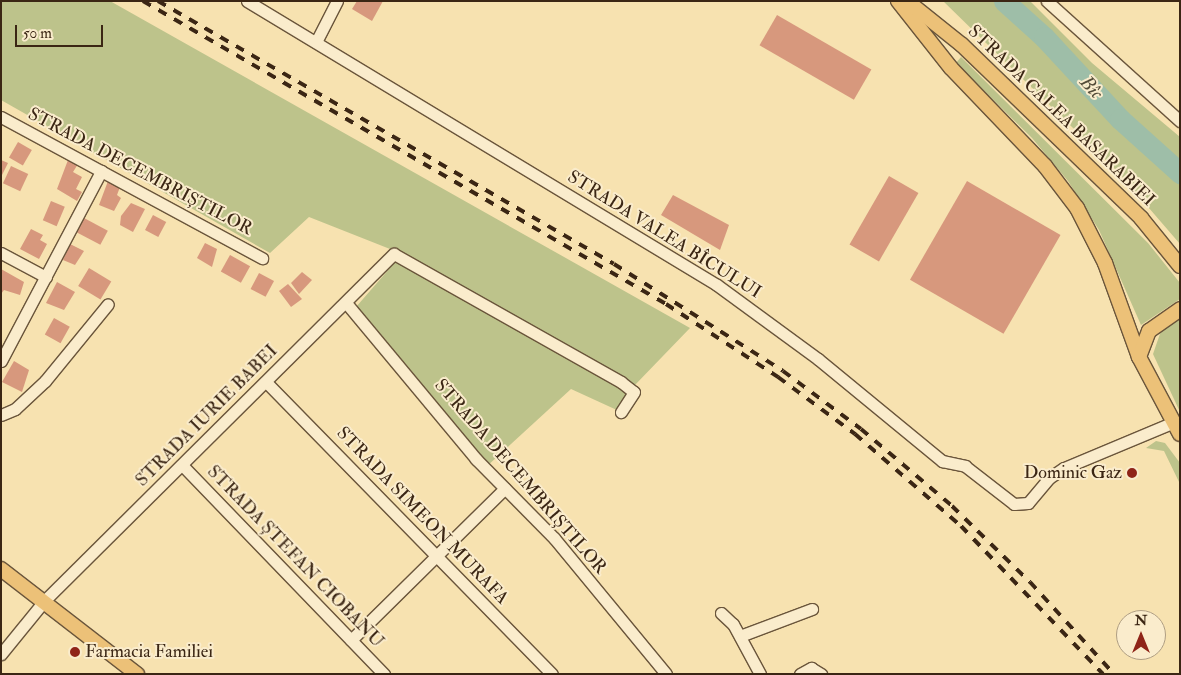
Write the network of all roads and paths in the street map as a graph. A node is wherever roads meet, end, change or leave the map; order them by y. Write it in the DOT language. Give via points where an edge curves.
graph roads {
  1 [pos="247,1"];
  2 [pos="337,1"];
  3 [pos="898,1"];
  4 [pos="907,1"];
  5 [pos="1047,1"];
  6 [pos="316,42"];
  7 [pos="1,117"];
  8 [pos="1180,122"];
  9 [pos="101,171"];
  10 [pos="1,253"];
  11 [pos="262,258"];
  12 [pos="1180,266"];
  13 [pos="46,277"];
  14 [pos="108,304"];
  15 [pos="347,304"];
  16 [pos="1180,309"];
  17 [pos="1139,357"];
  18 [pos="1,361"];
  19 [pos="267,383"];
  20 [pos="620,412"];
  21 [pos="1,415"];
  22 [pos="1177,428"];
  23 [pos="182,465"];
  24 [pos="505,488"];
  25 [pos="437,554"];
  26 [pos="1,569"];
  27 [pos="44,601"];
  28 [pos="812,609"];
  29 [pos="721,613"];
  30 [pos="740,636"];
  31 [pos="351,640"];
  32 [pos="1,654"];
  33 [pos="137,674"];
  34 [pos="384,674"];
  35 [pos="552,674"];
  36 [pos="666,674"];
  37 [pos="760,674"];
  38 [pos="800,674"];
  39 [pos="821,674"];
  1 -- 6 [label="street, STRADA VALEA BÎCULUI"];
  2 -- 6 [label="street"];
  3 -- 17 [label="main road" via="951,68 1044,166 1076,208 1105,263"];
  4 -- 12 [label="main road, STRADA CALEA BASARABIEI" via="962,46 1134,212"];
  5 -- 8 [label="street"];
  6 -- 22 [label="street, STRADA VALEA BÎCULUI" via="724,290 818,359 942,461 964,466 1014,504 1028,504 1049,478 1064,468"];
  7 -- 9 [label="street, STRADA DECEMBRIȘTILOR"];
  9 -- 11 [label="street, STRADA DECEMBRIȘTILOR"];
  9 -- 13 [label="street"];
  10 -- 13 [label="street"];
  13 -- 18 [label="street"];
  14 -- 21 [label="street" via="45,381 15,409"];
  15 -- 19 [label="street, STRADA IURIE BABEI"];
  15 -- 20 [label="street, STRADA IURIE BABEI" via="394,254 621,382 634,392"];
  15 -- 24 [label="street, STRADA DECEMBRIȘTILOR"];
  16 -- 17 [label="main road" via="1149,331"];
  17 -- 22 [label="main road"];
  19 -- 23 [label="street, STRADA IURIE BABEI"];
  19 -- 25 [label="street, STRADA SIMEON MURAFA"];
  23 -- 27 [label="street, STRADA IURIE BABEI"];
  23 -- 31 [label="street, STRADA ȘTEFAN CIOBANU"];
  24 -- 25 [label="street"];
  24 -- 36 [label="street, STRADA DECEMBRIȘTILOR" via="548,532"];
  25 -- 31 [label="street"];
  25 -- 35 [label="street, STRADA SIMEON MURAFA"];
  26 -- 27 [label="main road"];
  27 -- 32 [label="street, STRADA IURIE BABEI"];
  27 -- 33 [label="main road"];
  28 -- 30 [label="street"];
  29 -- 30 [label="street"];
  30 -- 37 [label="street"];
  31 -- 34 [label="street, STRADA ȘTEFAN CIOBANU"];
  38 -- 39 [label="street" via="811,668"];
}
